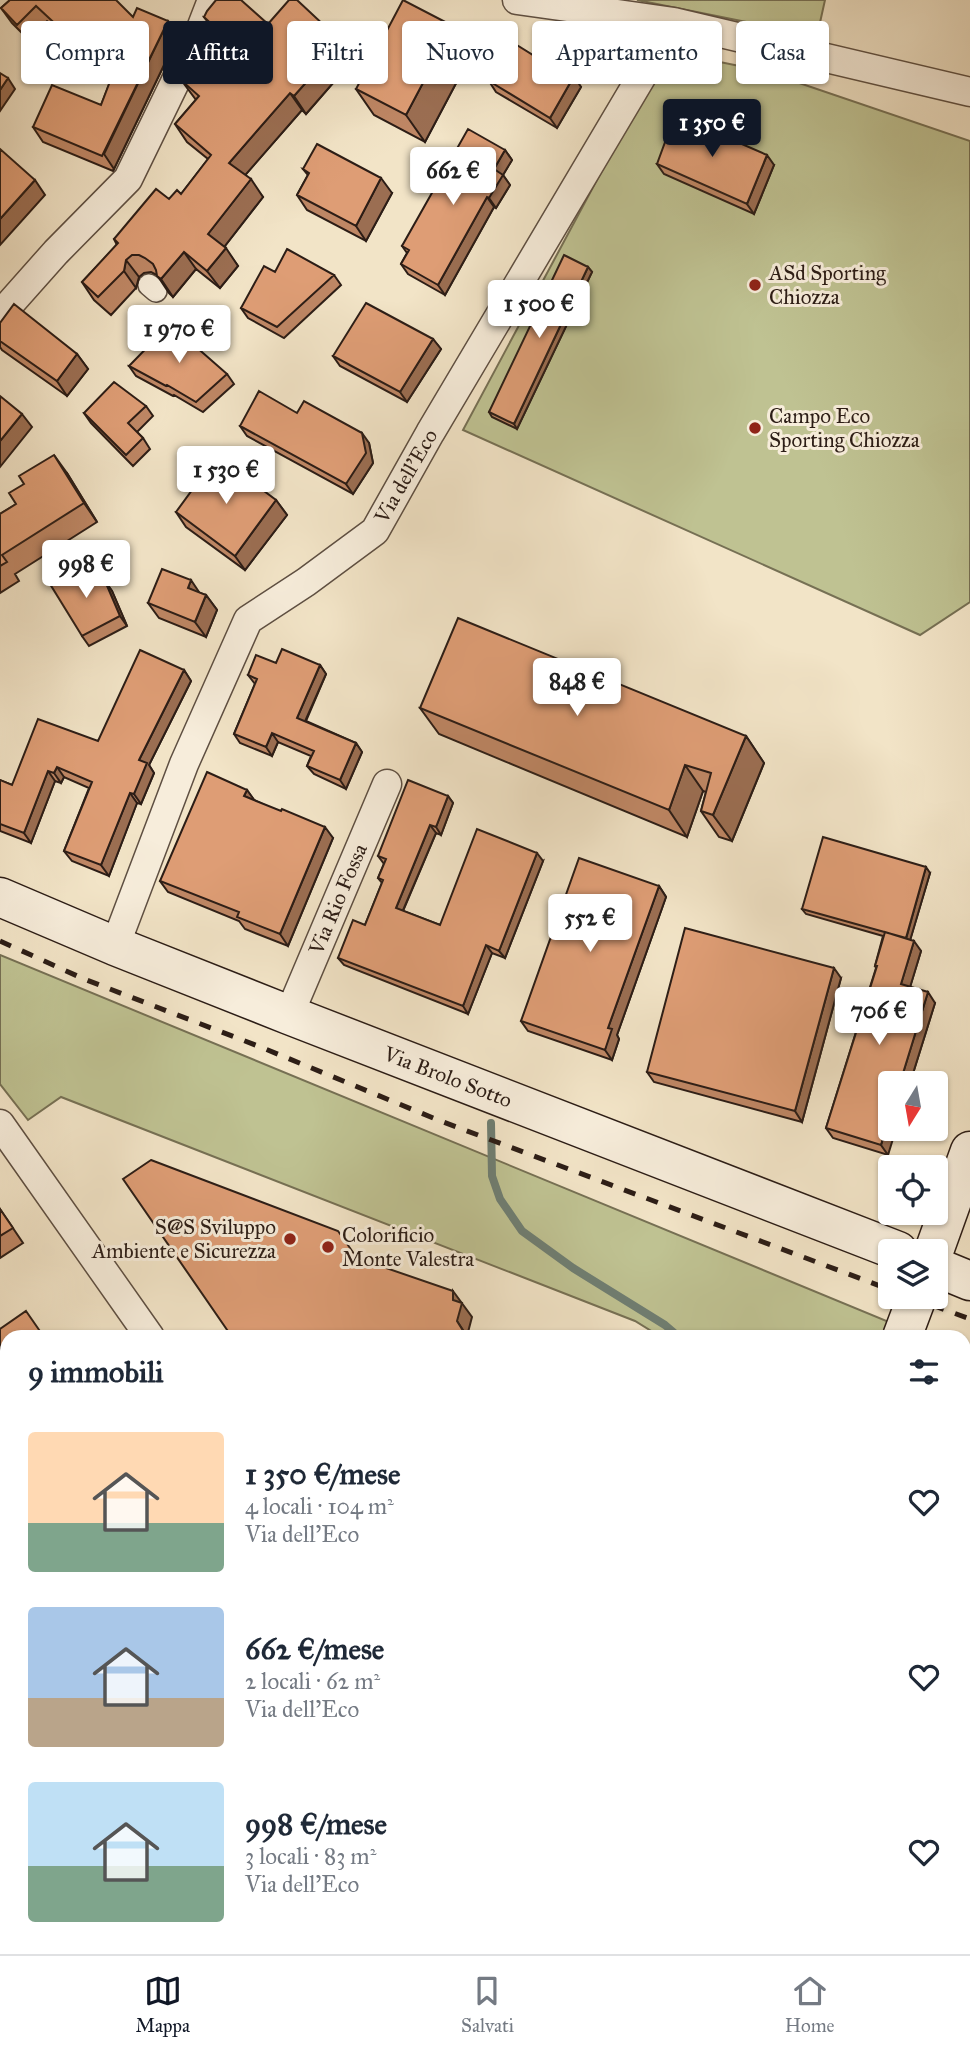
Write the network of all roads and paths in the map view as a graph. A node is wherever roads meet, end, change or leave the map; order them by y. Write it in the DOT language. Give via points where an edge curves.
graph roads {
  1 [pos="212,0"];
  2 [pos="517,0"];
  3 [pos="667,21"];
  4 [pos="722,33"];
  5 [pos="637,84"];
  6 [pos="970,92"];
  7 [pos="0,315"];
  8 [pos="387,784"];
  9 [pos="0,897"];
  10 [pos="115,946"];
  11 [pos="289,1015"];
  12 [pos="0,1124"];
  13 [pos="966,1164"];
  14 [pos="938,1239"];
  15 [pos="878,1243"];
  16 [pos="912,1309"];
  17 [pos="145,1330"];
  18 [pos="905,1330"];
  1 -- 7 [label="street" via="128,179"];
  2 -- 3 [label="street"];
  4 -- 6 [label="street"];
  5 -- 10 [label="street, Via dell'Eco" via="375,531 248,620 184,764"];
  8 -- 11 [label="street, Via Rio Fossa"];
  9 -- 10 [label="main road, Via Brolo Sotto"];
  10 -- 11 [label="main road, Via Brolo Sotto"];
  11 -- 15 [label="main road, Via Brolo Sotto"];
  12 -- 17 [label="street"];
  13 -- 14 [label="main road"];
  16 -- 18 [label="main road, bridge"];
}
